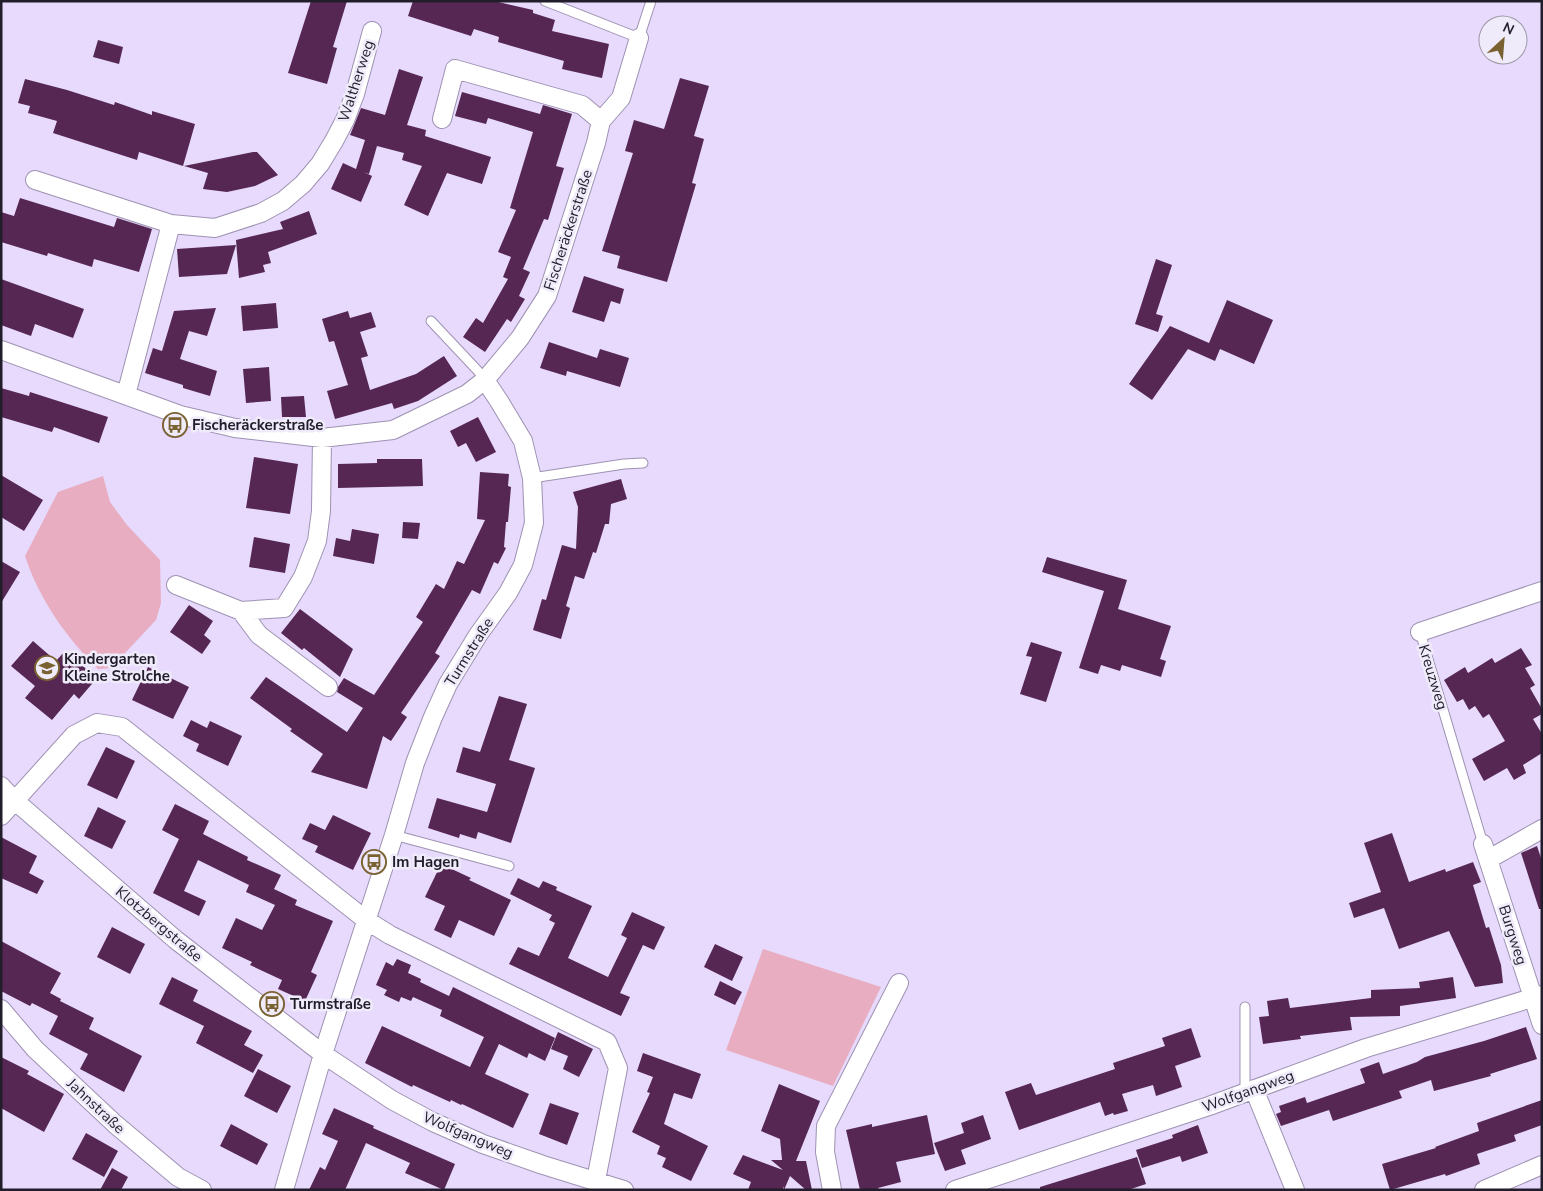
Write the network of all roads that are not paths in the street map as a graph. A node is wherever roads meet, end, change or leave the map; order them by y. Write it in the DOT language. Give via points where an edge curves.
graph roads {
  1 [pos="545,1"];
  2 [pos="651,1"];
  3 [pos="372,31"];
  4 [pos="640,38"];
  5 [pos="442,120"];
  6 [pos="601,121"];
  7 [pos="35,180"];
  8 [pos="171,224"];
  9 [pos="431,321"];
  10 [pos="1,350"];
  11 [pos="485,380"];
  12 [pos="126,395"];
  13 [pos="322,438"];
  14 [pos="643,463"];
  15 [pos="532,478"];
  16 [pos="176,585"];
  17 [pos="1542,591"];
  18 [pos="241,612"];
  19 [pos="1420,632"];
  20 [pos="328,687"];
  21 [pos="1,786"];
  22 [pos="14,800"];
  23 [pos="1,816"];
  24 [pos="1542,829"];
  25 [pos="394,835"];
  26 [pos="1486,852"];
  27 [pos="509,866"];
  28 [pos="366,920"];
  29 [pos="899,983"];
  30 [pos="1537,996"];
  31 [pos="1245,1007"];
  32 [pos="1,1009"];
  33 [pos="1542,1025"];
  34 [pos="323,1054"];
  35 [pos="1250,1091"];
  36 [pos="1542,1165"];
  37 [pos="596,1180"];
  38 [pos="986,1186"];
  39 [pos="202,1190"];
  40 [pos="284,1190"];
  41 [pos="624,1190"];
  42 [pos="832,1190"];
  43 [pos="955,1190"];
  44 [pos="1295,1190"];
  45 [pos="1484,1190"];
  1 -- 4 [label="lane"];
  2 -- 4 [label="lane"];
  3 -- 8 [label="street, Waltherweg" via="345,120 320,164 303,184 283,201 261,213 215,228"];
  4 -- 6 [label="street, Fischeräckerstraße" via="621,98"];
  5 -- 6 [label="street" via="455,69 582,105"];
  6 -- 11 [label="street, Fischeräckerstraße" via="547,296 520,338"];
  7 -- 8 [label="street, Waltherweg"];
  8 -- 12 [label="street"];
  9 -- 11 [label="lane"];
  10 -- 12 [label="street, Fischeräckerstraße"];
  11 -- 13 [label="street, Fischeräckerstraße" via="467,394 393,430"];
  11 -- 15 [label="street, Turmstraße" via="523,441"];
  12 -- 13 [label="street, Fischeräckerstraße" via="180,414 235,428"];
  13 -- 18 [label="street" via="317,541 303,577 284,608"];
  14 -- 15 [label="lane"];
  15 -- 25 [label="street, Turmstraße" via="534,523 523,565 448,684 415,763"];
  16 -- 18 [label="street"];
  17 -- 19 [label="street, Kreuzweg"];
  18 -- 20 [label="street" via="259,635"];
  19 -- 26 [label="lane, Kreuzweg"];
  21 -- 22 [label="street, Klotzbergstraße"];
  22 -- 23 [label="street"];
  22 -- 28 [label="street" via="74,735 97,723 122,727"];
  22 -- 34 [label="street, Klotzbergstraße" via="176,940"];
  24 -- 26 [label="street"];
  25 -- 27 [label="lane"];
  25 -- 28 [label="street, Turmstraße"];
  26 -- 30 [label="street, Burgweg"];
  28 -- 34 [label="street, Turmstraße"];
  28 -- 37 [label="street" via="390,935 607,1042 618,1068"];
  29 -- 42 [label="street" via="826,1126 825,1152"];
  30 -- 33 [label="street, Burgweg"];
  30 -- 35 [label="street, Wolfgangweg" via="1366,1048"];
  31 -- 35 [label="lane"];
  32 -- 39 [label="street, Jahnstraße" via="35,1049 115,1124 178,1177"];
  34 -- 37 [label="street, Wolfgangweg" via="392,1100 433,1122 483,1144"];
  34 -- 40 [label="street, Turmstraße"];
  35 -- 38 [label="street, Wolfgangweg"];
  35 -- 44 [label="street"];
  36 -- 45 [label="street"];
  37 -- 41 [label="street, Wolfgangweg"];
  38 -- 43 [label="street, Wolfgangweg"];
}
